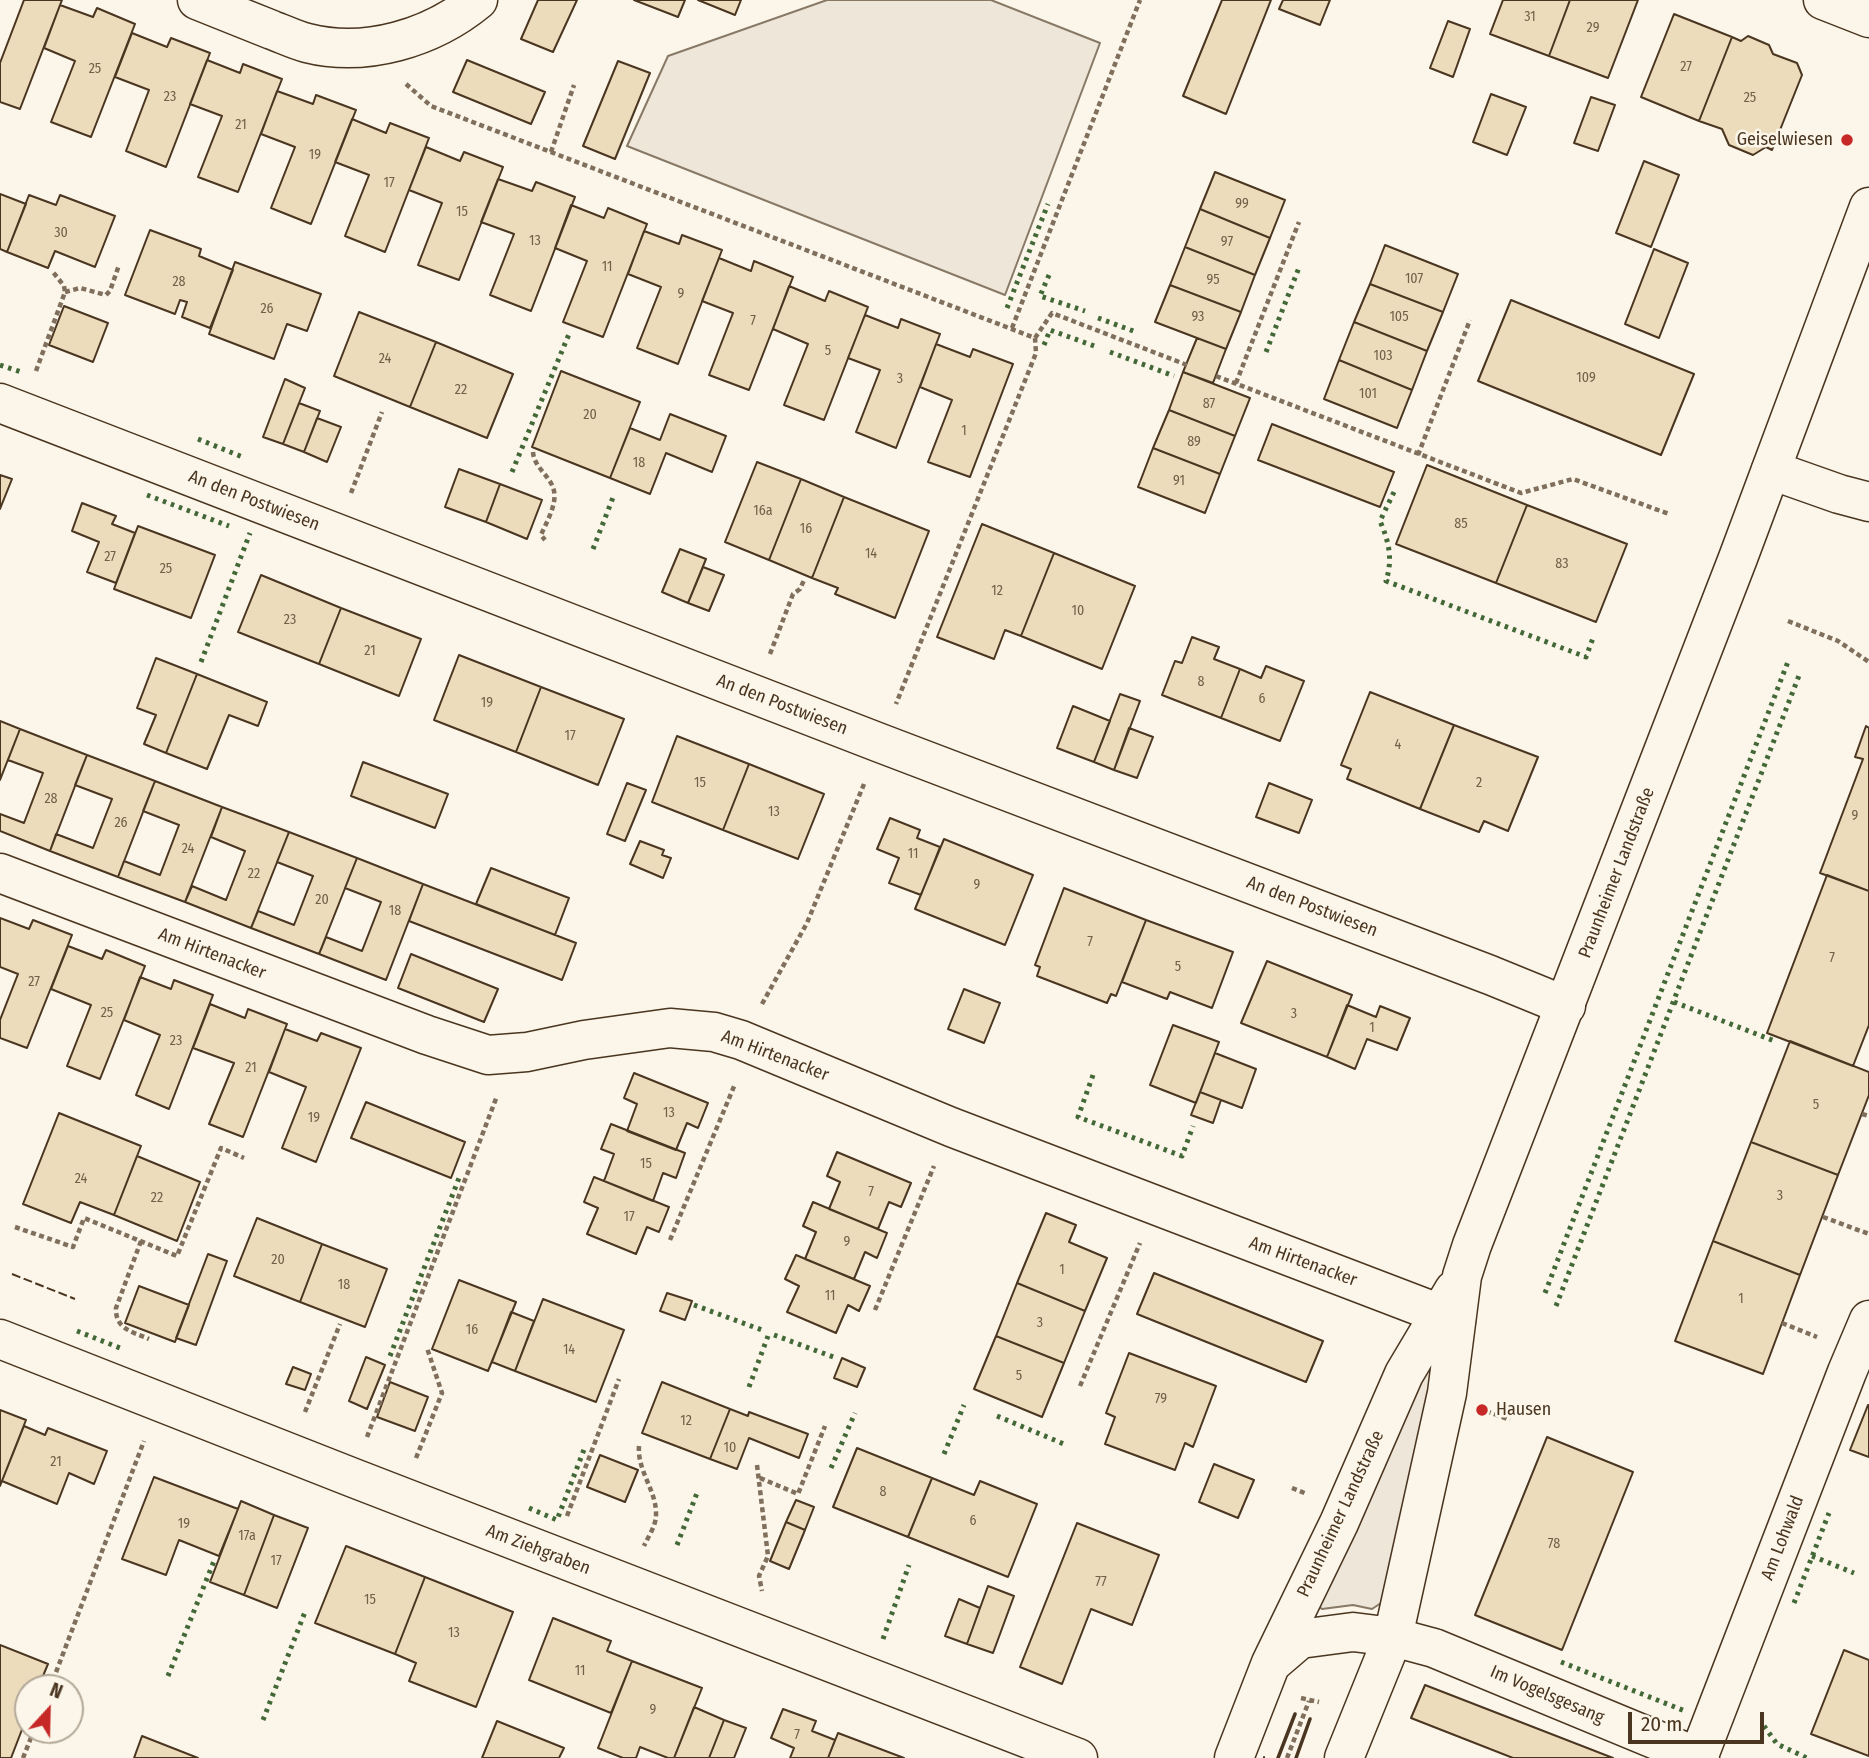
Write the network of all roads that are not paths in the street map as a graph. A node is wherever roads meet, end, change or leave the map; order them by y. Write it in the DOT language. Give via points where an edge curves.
graph roads {
  1 [pos="197,0"];
  2 [pos="478,0"];
  3 [pos="1823,0"];
  4 [pos="1869,18"];
  5 [pos="1869,207"];
  6 [pos="0,403"];
  7 [pos="1771,470"];
  8 [pos="1869,502"];
  9 [pos="0,873"];
  10 [pos="1566,1006"];
  11 [pos="1448,1317"];
  12 [pos="1869,1320"];
  13 [pos="0,1339"];
  14 [pos="1393,1637"];
  15 [pos="1281,1678"];
  16 [pos="1078,1758"];
  17 [pos="1234,1758"];
  18 [pos="1344,1758"];
  19 [pos="1699,1758"];
  1 -- 2 [label="street" via="306,43 336,48 368,48 405,39 440,26"];
  3 -- 4 [label="street"];
  5 -- 7 [label="street, Praunheimer Landstraße"];
  6 -- 10 [label="street, An den Postwiesen"];
  7 -- 8 [label="street"];
  7 -- 10 [label="street, Praunheimer Landstraße"];
  9 -- 11 [label="street, Am Hirtenacker" via="488,1055 670,1028 714,1032"];
  10 -- 11 [label="street, Praunheimer Landstraße"];
  11 -- 14 [label="street, Praunheimer Landstraße" via="1447,1392"];
  11 -- 15 [label="street, Praunheimer Landstraße" via="1404,1374 1339,1522"];
  12 -- 19 [label="street, Am Lohwald"];
  13 -- 16 [label="street, Am Ziehgraben"];
  14 -- 15 [label="street, Im Vogelsgesang" via="1353,1632 1300,1639"];
  14 -- 18 [label="street, Praunheimer Landstraße"];
  14 -- 19 [label="street, Im Vogelsgesang" via="1434,1648"];
  15 -- 17 [label="street, Praunheimer Landstraße"];
}
